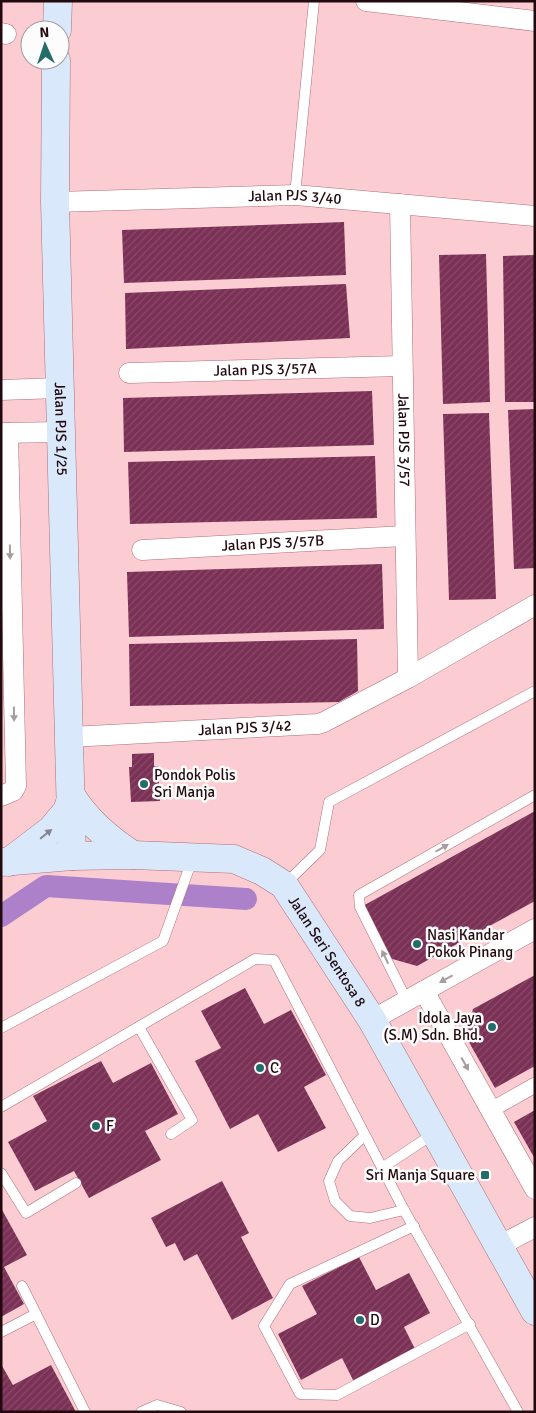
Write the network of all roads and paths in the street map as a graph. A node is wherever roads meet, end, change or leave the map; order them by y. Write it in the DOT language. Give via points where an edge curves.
graph roads {
  1 [pos="58,1"];
  2 [pos="314,1"];
  3 [pos="376,2"];
  4 [pos="57,20"];
  5 [pos="535,21"];
  6 [pos="56,70"];
  7 [pos="295,194"];
  8 [pos="55,202"];
  9 [pos="400,204"];
  10 [pos="535,216"];
  11 [pos="402,366"];
  12 [pos="130,373"];
  13 [pos="59,388"];
  14 [pos="1,390"];
  15 [pos="60,432"];
  16 [pos="4,433"];
  17 [pos="405,536"];
  18 [pos="142,550"];
  19 [pos="535,605"];
  20 [pos="408,678"];
  21 [pos="535,691"];
  22 [pos="70,737"];
  23 [pos="7,794"];
  24 [pos="535,795"];
  25 [pos="72,797"];
  26 [pos="133,855"];
  27 [pos="72,856"];
  28 [pos="193,856"];
  29 [pos="5,862"];
  30 [pos="284,885"];
  31 [pos="535,929"];
  32 [pos="415,996"];
  33 [pos="372,1020"];
  34 [pos="138,1027"];
  35 [pos="1,1028"];
  36 [pos="535,1085"];
  37 [pos="1,1107"];
  38 [pos="491,1110"];
  39 [pos="434,1133"];
  40 [pos="171,1134"];
  41 [pos="364,1136"];
  42 [pos="382,1168"];
  43 [pos="1,1173"];
  44 [pos="76,1183"];
  45 [pos="535,1189"];
  46 [pos="404,1210"];
  47 [pos="414,1226"];
  48 [pos="535,1226"];
  49 [pos="497,1247"];
  50 [pos="22,1286"];
  51 [pos="535,1311"];
  52 [pos="36,1314"];
  53 [pos="470,1324"];
  54 [pos="1,1332"];
  55 [pos="85,1412"];
  56 [pos="141,1412"];
  57 [pos="181,1412"];
  58 [pos="518,1412"];
  1 -- 4 [label="main road"];
  2 -- 7 [label="lane"];
  3 -- 5 [label="street"];
  6 -- 8 [label="main road, Jalan PJS 1/25"];
  7 -- 8 [label="street, Jalan PJS 3/40"];
  7 -- 9 [label="street, Jalan PJS 3/40"];
  8 -- 13 [label="main road, Jalan PJS 1/25"];
  9 -- 10 [label="street, Jalan PJS 3/40"];
  9 -- 11 [label="street, Jalan PJS 3/57"];
  11 -- 12 [label="street, Jalan PJS 3/57A"];
  11 -- 17 [label="street, Jalan PJS 3/57"];
  13 -- 14 [label="street"];
  13 -- 15 [label="main road, Jalan PJS 1/25"];
  15 -- 16 [label="street"];
  15 -- 22 [label="main road, Jalan PJS 1/25"];
  16 -- 23 [label="street, one-way" via="16,786"];
  17 -- 18 [label="street, Jalan PJS 3/57B"];
  17 -- 20 [label="street, Jalan PJS 3/57"];
  19 -- 20 [label="street, Jalan PJS 3/42"];
  20 -- 22 [label="street, Jalan PJS 3/42" via="318,724"];
  21 -- 30 [label="lane" via="329,802 320,850"];
  22 -- 25 [label="main road, Jalan PJS 1/25"];
  32 -- 24 [label="lane, one-way" via="360,907 359,896"];
  25 -- 26 [label="main road" via="84,815 113,842"];
  25 -- 27 [label="main road, Jalan PJS 1/25"];
  29 -- 25 [label="main road, one-way" via="51,830 67,811"];
  26 -- 27 [label="main road, Jalan Seri Sentosa 8"];
  26 -- 28 [label="main road, Jalan Seri Sentosa 8"];
  27 -- 29 [label="main road, Jalan Seri Sentosa 8"];
  28 -- 30 [label="main road, Jalan Seri Sentosa 8" via="234,859"];
  28 -- 35 [label="lane" via="162,941"];
  30 -- 33 [label="main road, Jalan Seri Sentosa 8"];
  31 -- 32 [label="street, one-way"];
  32 -- 33 [label="street"];
  32 -- 38 [label="street, one-way"];
  33 -- 39 [label="main road, Jalan Seri Sentosa 8"];
  34 -- 37 [label="lane"];
  34 -- 40 [label="lane" via="192,1120"];
  34 -- 41 [label="lane" via="255,959 274,960"];
  36 -- 38 [label="street"];
  38 -- 45 [label="street"];
  39 -- 42 [label="lane"];
  39 -- 49 [label="main road, Jalan Seri Sentosa 8"];
  41 -- 42 [label="lane"];
  41 -- 46 [label="lane" via="338,1161 329,1181 335,1201 350,1216 370,1218"];
  42 -- 46 [label="lane"];
  43 -- 44 [label="lane" via="26,1213"];
  46 -- 47 [label="lane"];
  47 -- 53 [label="lane"];
  47 -- 53 [label="lane" via="290,1284 264,1326 300,1394 336,1395"];
  48 -- 49 [label="street"];
  49 -- 51 [label="main road, Jalan Seri Sentosa 8"];
  50 -- 52 [label="lane"];
  52 -- 54 [label="lane"];
  52 -- 55 [label="lane"];
  53 -- 58 [label="lane"];
  56 -- 57 [label="lane" via="157,1405"];
}
